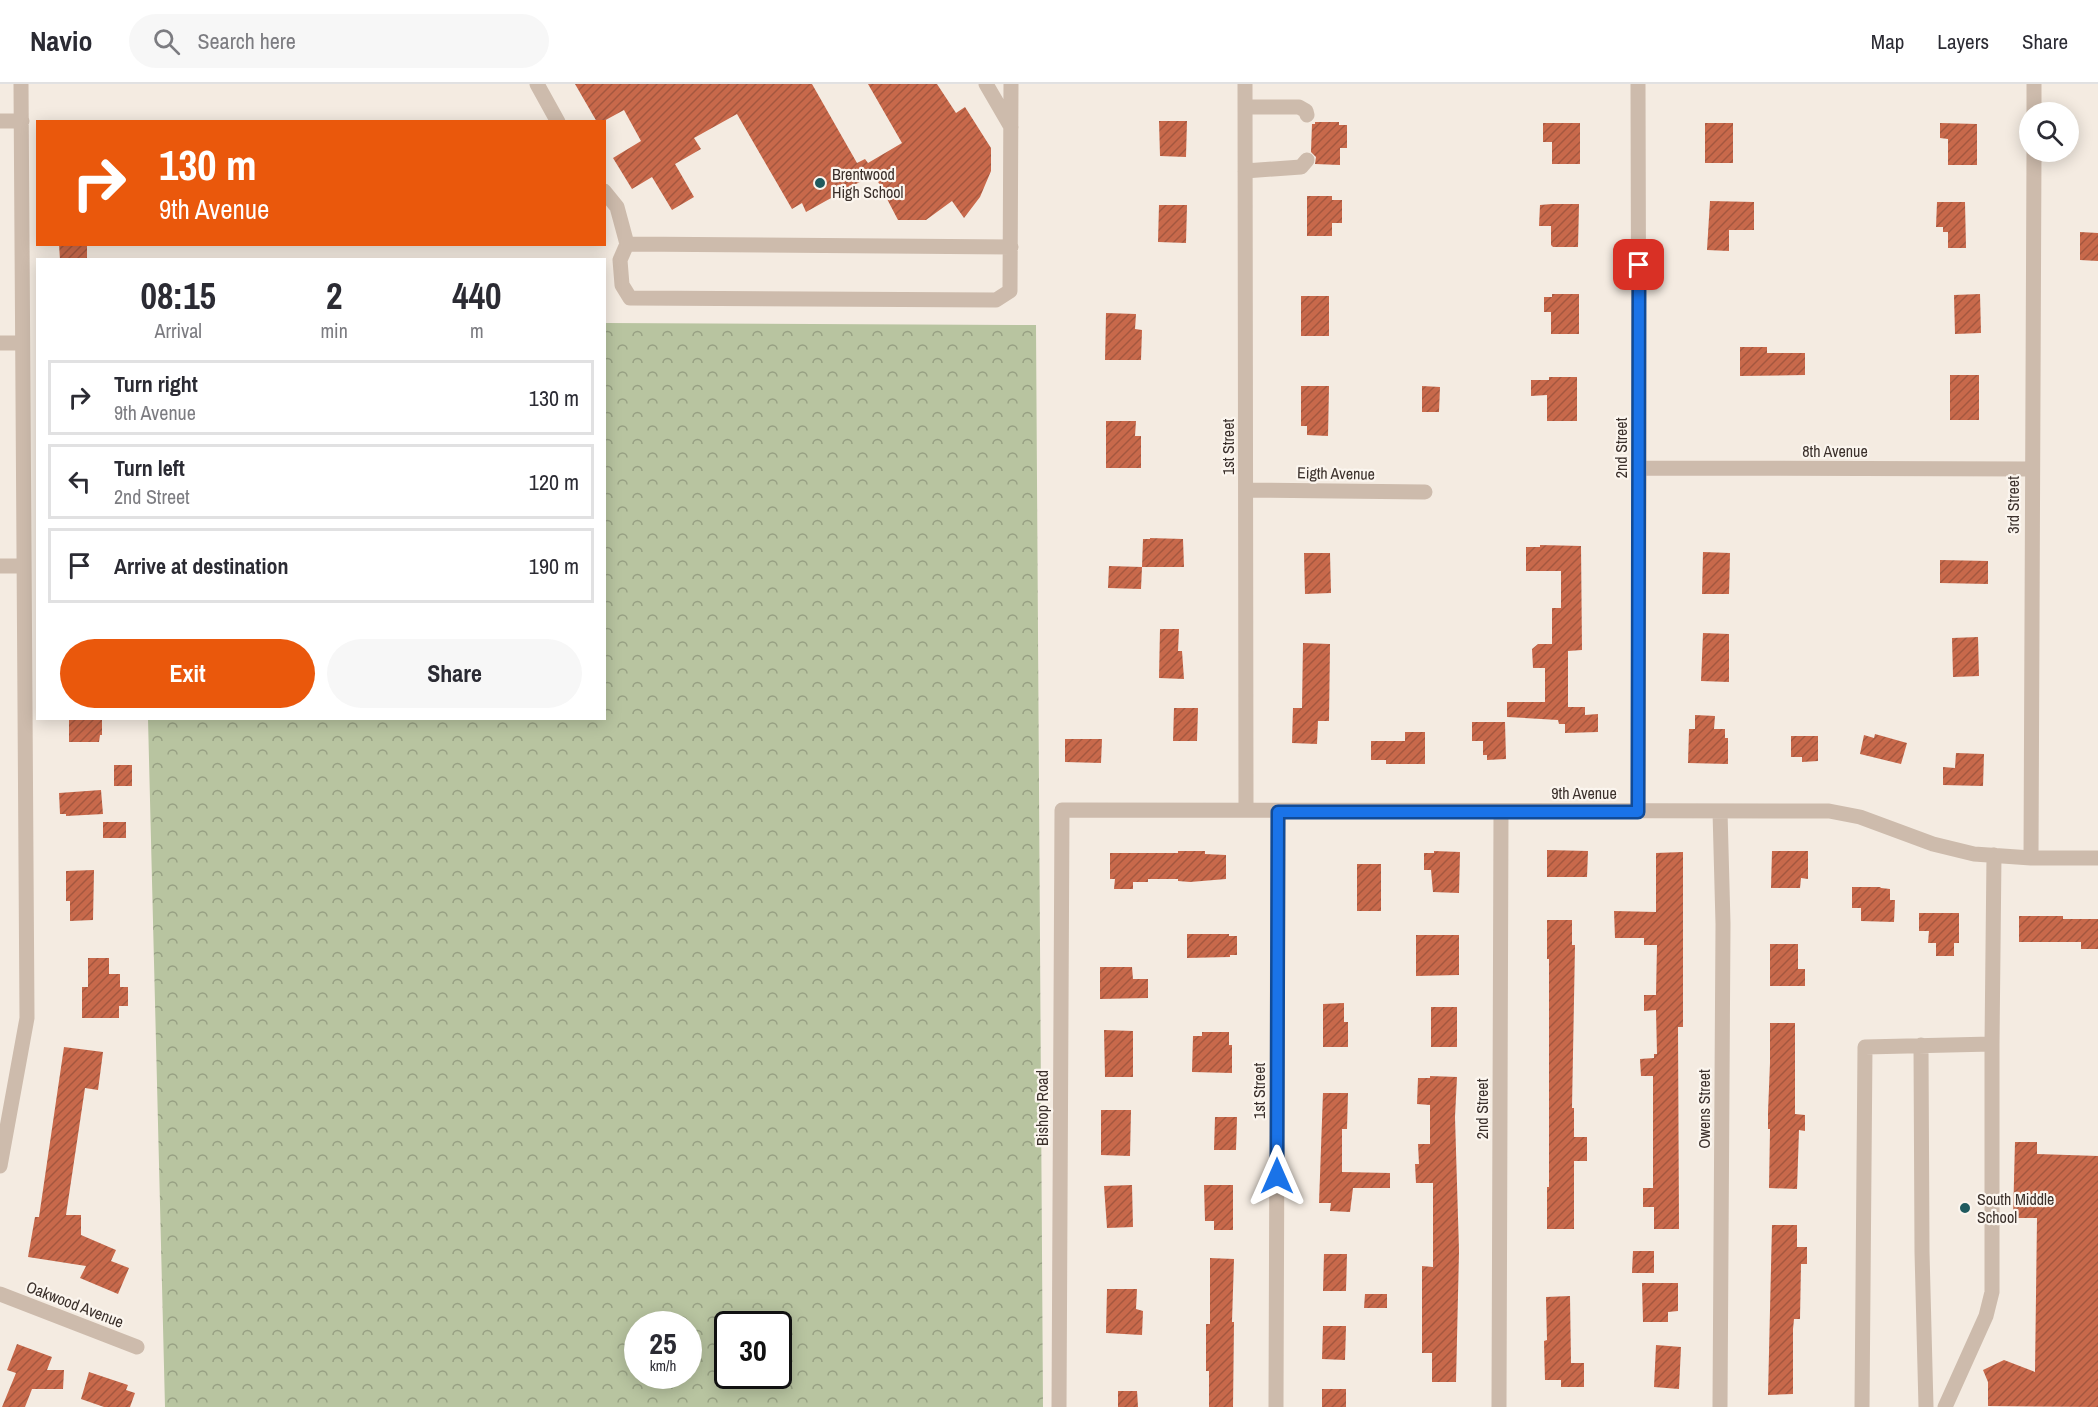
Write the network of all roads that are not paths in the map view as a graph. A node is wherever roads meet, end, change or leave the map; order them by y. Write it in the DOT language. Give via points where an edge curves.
graph roads {
  1 [pos="21,84"];
  2 [pos="537,84"];
  3 [pos="986,84"];
  4 [pos="1011,84"];
  5 [pos="1245,84"];
  6 [pos="1638,84"];
  7 [pos="2034,84"];
  8 [pos="2034,102"];
  9 [pos="1245,107"];
  10 [pos="1307,115"];
  11 [pos="557,120"];
  12 [pos="0,121"];
  13 [pos="22,121"];
  14 [pos="1011,127"];
  15 [pos="1307,160"];
  16 [pos="2034,162"];
  17 [pos="1245,171"];
  18 [pos="606,193"];
  19 [pos="627,244"];
  20 [pos="1011,247"];
  21 [pos="22,343"];
  22 [pos="0,344"];
  23 [pos="1640,468"];
  24 [pos="2031,470"];
  25 [pos="1246,490"];
  26 [pos="1425,492"];
  27 [pos="0,566"];
  28 [pos="23,566"];
  29 [pos="1062,810"];
  30 [pos="1246,810"];
  31 [pos="1720,811"];
  32 [pos="1278,812"];
  33 [pos="1501,812"];
  34 [pos="1638,812"];
  35 [pos="1994,855"];
  36 [pos="2031,858"];
  37 [pos="2098,858"];
  38 [pos="1992,1044"];
  39 [pos="1921,1045"];
  40 [pos="0,1166"];
  41 [pos="0,1294"];
  42 [pos="137,1347"];
  43 [pos="1059,1407"];
  44 [pos="1275,1407"];
  45 [pos="1499,1407"];
  46 [pos="1720,1407"];
  47 [pos="1862,1407"];
  48 [pos="1926,1407"];
  49 [pos="1946,1407"];
  1 -- 13 [label="street"];
  2 -- 11 [label="street"];
  3 -- 14 [label="street"];
  4 -- 14 [label="street"];
  5 -- 9 [label="street, 1st Street"];
  6 -- 23 [label="street, 2nd Street"];
  7 -- 8 [label="street"];
  9 -- 10 [label="street" via="1299,107"];
  9 -- 17 [label="street, 1st Street"];
  12 -- 13 [label="street"];
  13 -- 21 [label="street"];
  14 -- 20 [label="street"];
  15 -- 17 [label="street" via="1300,167"];
  16 -- 24 [label="street, 3rd Street"];
  17 -- 25 [label="street, 1st Street"];
  18 -- 19 [label="street" via="617,207"];
  19 -- 20 [label="street"];
  19 -- 20 [label="street" via="620,260 622,285 630,298 996,300 1010,291"];
  21 -- 22 [label="street"];
  21 -- 28 [label="street"];
  23 -- 24 [label="street, 8th Avenue"];
  23 -- 34 [label="street, 2nd Street"];
  24 -- 36 [label="street, 3rd Street"];
  25 -- 26 [label="street, Eigth Avenue"];
  25 -- 30 [label="street, 1st Street"];
  27 -- 28 [label="street"];
  28 -- 40 [label="street" via="27,1018"];
  29 -- 30 [label="street, 9th Avenue"];
  29 -- 43 [label="street, Bishop Road"];
  30 -- 32 [label="street, 9th Avenue"];
  31 -- 34 [label="street, 9th Avenue"];
  31 -- 35 [label="street, 9th Avenue" via="1829,812 1860,817 1933,844"];
  31 -- 46 [label="street, Owens Street"];
  32 -- 33 [label="street, 9th Avenue"];
  32 -- 44 [label="street, 1st Street"];
  33 -- 34 [label="street, 9th Avenue"];
  33 -- 45 [label="street, 2nd Street"];
  35 -- 36 [label="street, 9th Avenue"];
  35 -- 38 [label="street"];
  36 -- 37 [label="street, 9th Avenue"];
  38 -- 39 [label="street"];
  38 -- 49 [label="street" via="1992,1292 1986,1316"];
  39 -- 47 [label="street" via="1865,1047"];
  39 -- 48 [label="street"];
  41 -- 42 [label="street, Oakwood Avenue"];
}
